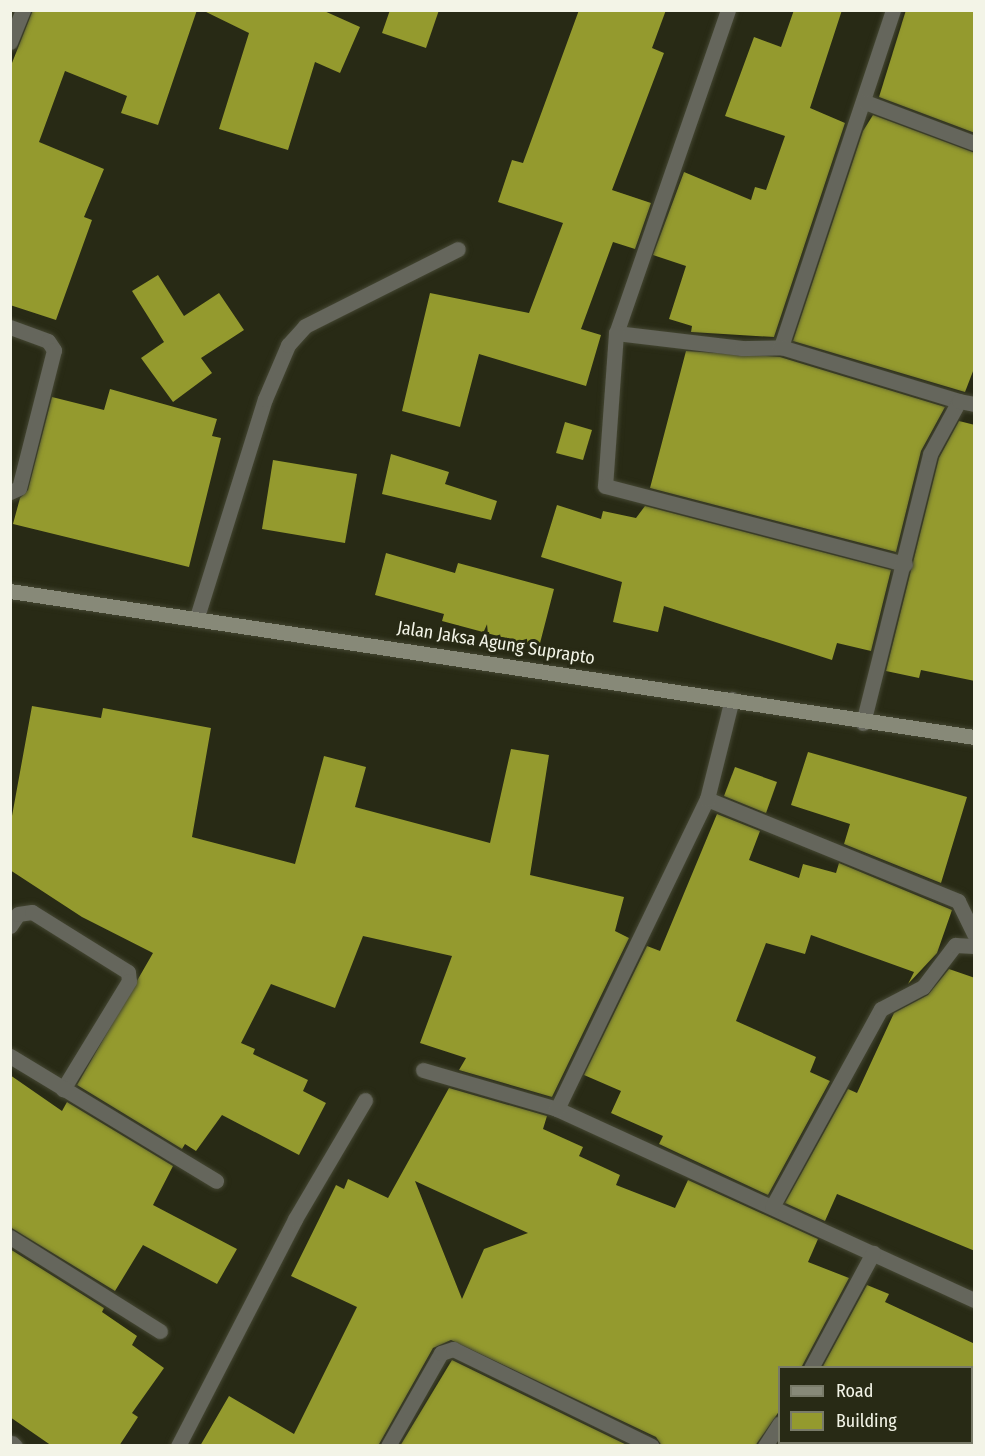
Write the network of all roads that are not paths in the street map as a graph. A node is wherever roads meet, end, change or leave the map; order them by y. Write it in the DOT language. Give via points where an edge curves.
graph roads {
  1 [pos="23,10"];
  2 [pos="728,10"];
  3 [pos="893,10"];
  4 [pos="10,42"];
  5 [pos="865,102"];
  6 [pos="975,143"];
  7 [pos="458,249"];
  8 [pos="10,327"];
  9 [pos="616,333"];
  10 [pos="781,347"];
  11 [pos="967,402"];
  12 [pos="10,492"];
  13 [pos="905,564"];
  14 [pos="10,591"];
  15 [pos="197,617"];
  16 [pos="732,699"];
  17 [pos="863,723"];
  18 [pos="975,737"];
  19 [pos="707,799"];
  20 [pos="10,926"];
  21 [pos="975,934"];
  22 [pos="975,946"];
  23 [pos="10,1056"];
  24 [pos="423,1070"];
  25 [pos="63,1089"];
  26 [pos="365,1100"];
  27 [pos="557,1109"];
  28 [pos="216,1181"];
  29 [pos="772,1207"];
  30 [pos="10,1237"];
  31 [pos="873,1253"];
  32 [pos="975,1300"];
  33 [pos="160,1331"];
  34 [pos="813,1366"];
  35 [pos="778,1426"];
  36 [pos="178,1446"];
  37 [pos="388,1446"];
  38 [pos="652,1446"];
  39 [pos="765,1446"];
  1 -- 4 [label="street"];
  2 -- 9 [label="street"];
  3 -- 5 [label="street"];
  5 -- 6 [label="street"];
  5 -- 10 [label="street"];
  7 -- 15 [label="street" via="305,326 288,345 265,399"];
  8 -- 12 [label="street" via="48,341 54,350 19,488"];
  9 -- 10 [label="street" via="742,348"];
  9 -- 13 [label="street" via="603,484"];
  10 -- 11 [label="street"];
  11 -- 13 [label="street" via="930,454"];
  13 -- 17 [label="street"];
  14 -- 15 [label="main road, Jalan Jaksa Agung Suprapto"];
  15 -- 16 [label="main road, Jalan Jaksa Agung Suprapto"];
  16 -- 17 [label="main road, Jalan Jaksa Agung Suprapto"];
  16 -- 19 [label="street"];
  17 -- 18 [label="main road, Jalan Jaksa Agung Suprapto"];
  19 -- 21 [label="street" via="958,901"];
  19 -- 27 [label="street"];
  20 -- 25 [label="street" via="18,914 32,912 128,972 129,981"];
  22 -- 29 [label="street" via="955,945 923,987 881,1008"];
  23 -- 25 [label="street"];
  24 -- 27 [label="street"];
  25 -- 28 [label="street"];
  26 -- 36 [label="street" via="295,1219"];
  27 -- 29 [label="street"];
  29 -- 31 [label="street"];
  30 -- 33 [label="street"];
  31 -- 32 [label="street"];
  31 -- 34 [label="street"];
  35 -- 39 [label="street"];
  37 -- 38 [label="street" via="441,1353 453,1349"];
}
